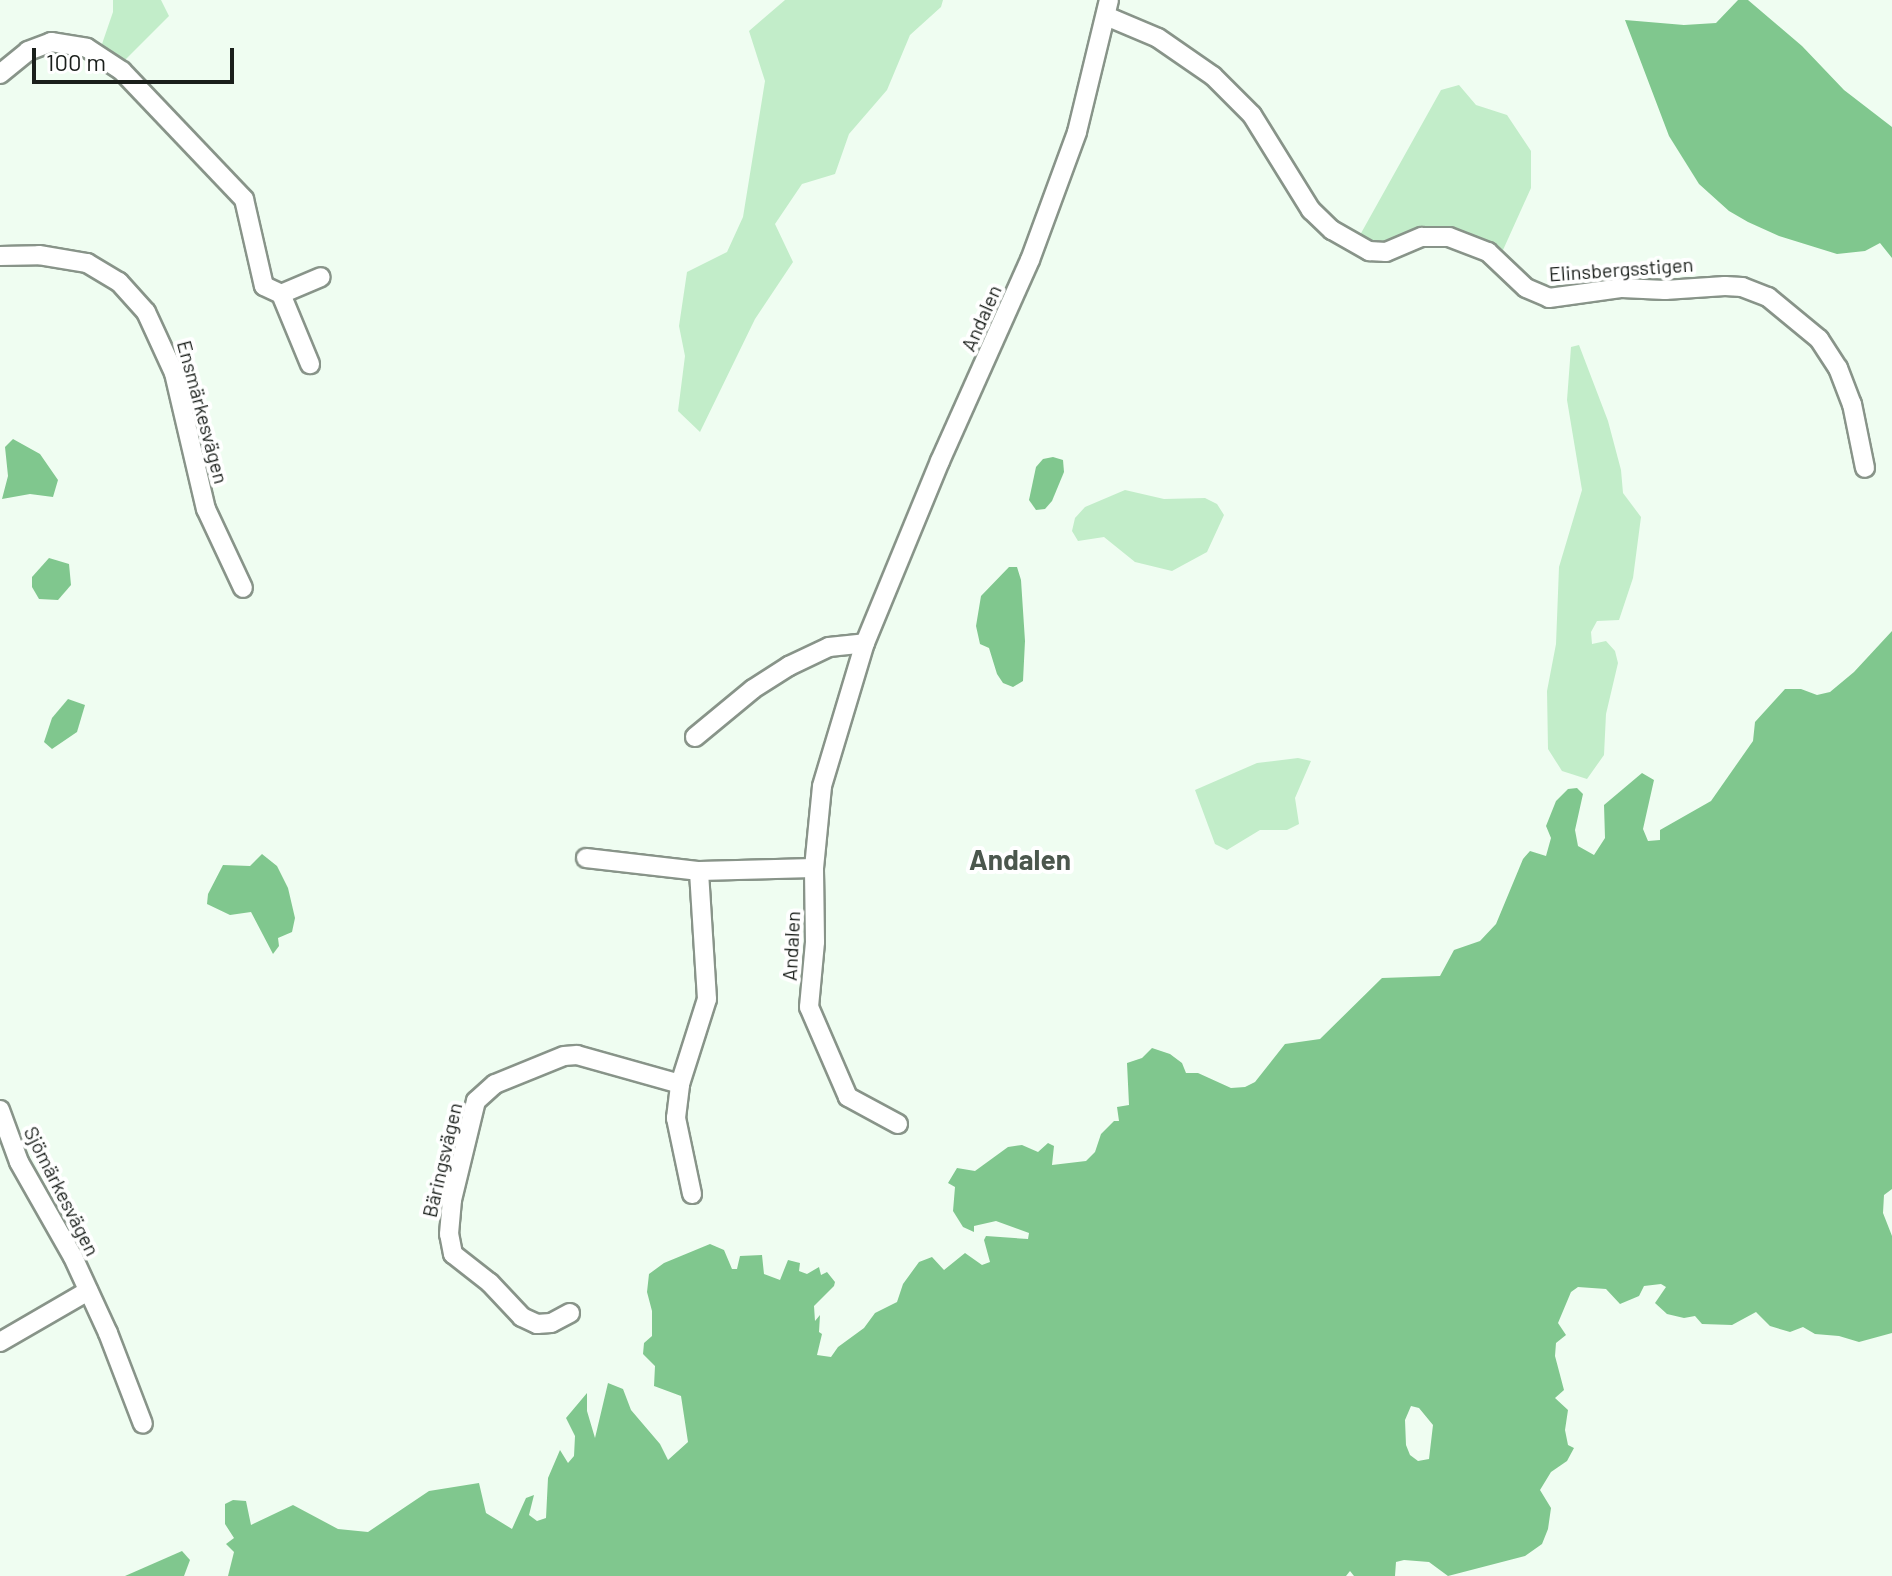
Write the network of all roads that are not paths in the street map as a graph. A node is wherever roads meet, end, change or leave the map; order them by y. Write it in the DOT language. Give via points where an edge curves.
graph roads {
  1 [pos="1107,8"];
  2 [pos="0,74"];
  3 [pos="0,256"];
  4 [pos="321,277"];
  5 [pos="281,294"];
  6 [pos="310,364"];
  7 [pos="1865,468"];
  8 [pos="243,588"];
  9 [pos="865,643"];
  10 [pos="695,737"];
  11 [pos="586,858"];
  12 [pos="814,868"];
  13 [pos="699,871"];
  14 [pos="680,1084"];
  15 [pos="0,1110"];
  16 [pos="898,1124"];
  17 [pos="692,1194"];
  18 [pos="88,1291"];
  19 [pos="570,1313"];
  20 [pos="0,1342"];
  21 [pos="143,1424"];
  1 -- 7 [label="street, Elinsbergsstigen" via="1213,76 1252,115 1311,210 1332,230 1369,251 1386,252 1422,237 1449,237 1488,252 1526,288 1549,298 1622,288 1725,286 1768,297 1830,352 1852,404"];
  1 -- 9 [label="street, Andalen" via="1077,132 1030,260"];
  2 -- 5 [label="street" via="28,51 51,42 87,48 108,60 244,199 264,286"];
  3 -- 8 [label="street, Ensmärkesvägen" via="39,255 87,263 119,282 146,312 174,373 206,509"];
  4 -- 5 [label="street"];
  5 -- 6 [label="street"];
  9 -- 10 [label="street" via="829,647 789,666"];
  9 -- 12 [label="street, Andalen" via="822,786"];
  11 -- 13 [label="street"];
  12 -- 13 [label="street"];
  12 -- 16 [label="street, Andalen" via="809,1007 848,1097"];
  13 -- 14 [label="street" via="707,999"];
  14 -- 17 [label="street" via="676,1118"];
  14 -- 19 [label="street, Bäringsvägen" via="577,1055 564,1056 495,1084 476,1101 452,1200 453,1254 522,1317 551,1323"];
  15 -- 18 [label="street, Sjömärkesvägen" via="19,1162"];
  18 -- 20 [label="street"];
  18 -- 21 [label="street, Sjömärkesvägen"];
}
